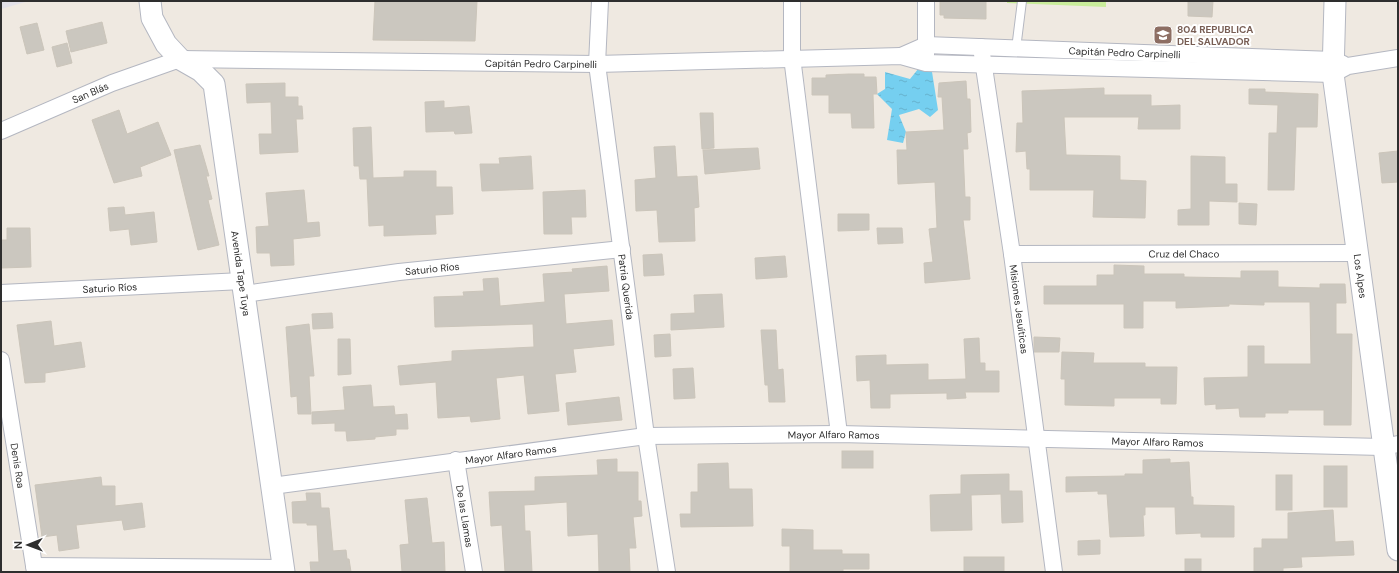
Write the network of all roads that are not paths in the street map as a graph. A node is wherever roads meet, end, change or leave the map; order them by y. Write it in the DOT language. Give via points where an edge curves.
graph roads {
  1 [pos="150,1"];
  2 [pos="164,1"];
  3 [pos="600,1"];
  4 [pos="792,1"];
  5 [pos="926,1"];
  6 [pos="1022,1"];
  7 [pos="1335,1"];
  8 [pos="926,45"];
  9 [pos="981,47"];
  10 [pos="1016,49"];
  11 [pos="173,52"];
  12 [pos="901,56"];
  13 [pos="792,57"];
  14 [pos="1398,58"];
  15 [pos="926,63"];
  16 [pos="1199,63"];
  17 [pos="597,64"];
  18 [pos="983,65"];
  19 [pos="1338,67"];
  20 [pos="1,131"];
  21 [pos="622,249"];
  22 [pos="1356,253"];
  23 [pos="1012,254"];
  24 [pos="243,288"];
  25 [pos="1,293"];
  26 [pos="1,360"];
  27 [pos="839,434"];
  28 [pos="646,436"];
  29 [pos="1036,438"];
  30 [pos="1390,446"];
  31 [pos="456,460"];
  32 [pos="272,486"];
  33 [pos="1398,550"];
  34 [pos="34,569"];
  35 [pos="284,570"];
  36 [pos="474,572"];
  37 [pos="667,572"];
  38 [pos="1054,572"];
  1 -- 11 [label="street" via="152,18"];
  2 -- 11 [label="street"];
  3 -- 17 [label="street, Patria Querida"];
  4 -- 13 [label="street"];
  5 -- 8 [label="street"];
  6 -- 10 [label="lane"];
  7 -- 19 [label="street, Los Alpes"];
  8 -- 9 [label="street, Capitán Pedro Carpinelli"];
  8 -- 12 [label="street, Capitán Pedro Carpinelli"];
  8 -- 15 [label="street"];
  9 -- 10 [label="street, Capitán Pedro Carpinelli"];
  9 -- 18 [label="street, Misiones Jesuíticas"];
  10 -- 16 [label="street, Capitán Pedro Carpinelli"];
  11 -- 17 [label="street, Capitán Pedro Carpinelli"];
  11 -- 20 [label="street, San Blás" via="112,83"];
  11 -- 24 [label="street, Avenida Tape Tuya" via="201,71 214,84"];
  12 -- 13 [label="street, Capitán Pedro Carpinelli"];
  12 -- 15 [label="street, Capitán Pedro Carpinelli"];
  13 -- 17 [label="street, Capitán Pedro Carpinelli"];
  13 -- 27 [label="street"];
  14 -- 19 [label="street, Capitán Pedro Carpinelli"];
  15 -- 18 [label="street, Capitán Pedro Carpinelli"];
  16 -- 18 [label="street, Capitán Pedro Carpinelli"];
  16 -- 19 [label="street, Capitán Pedro Carpinelli"];
  17 -- 21 [label="street, Patria Querida"];
  18 -- 23 [label="street, Misiones Jesuíticas"];
  19 -- 22 [label="street, Los Alpes"];
  21 -- 24 [label="street, Saturio Ríos"];
  21 -- 28 [label="street, Patria Querida"];
  22 -- 23 [label="street, Cruz del Chaco"];
  22 -- 30 [label="street, Los Alpes"];
  23 -- 29 [label="street, Misiones Jesuíticas"];
  24 -- 25 [label="street, Saturio Ríos"];
  24 -- 32 [label="street, Avenida Tape Tuya"];
  26 -- 34 [label="street, Denis Roa"];
  27 -- 28 [label="street, Mayor Alfaro Ramos"];
  27 -- 29 [label="street, Mayor Alfaro Ramos"];
  28 -- 31 [label="street, Mayor Alfaro Ramos"];
  28 -- 37 [label="street, Patria Querida"];
  29 -- 30 [label="street, Mayor Alfaro Ramos"];
  29 -- 38 [label="street, Misiones Jesuíticas"];
  30 -- 33 [label="street, Los Alpes"];
  31 -- 32 [label="street, Mayor Alfaro Ramos"];
  31 -- 36 [label="street, De las Llamas"];
  32 -- 35 [label="street, Avenida Tape Tuya"];
  34 -- 35 [label="street"];
}
